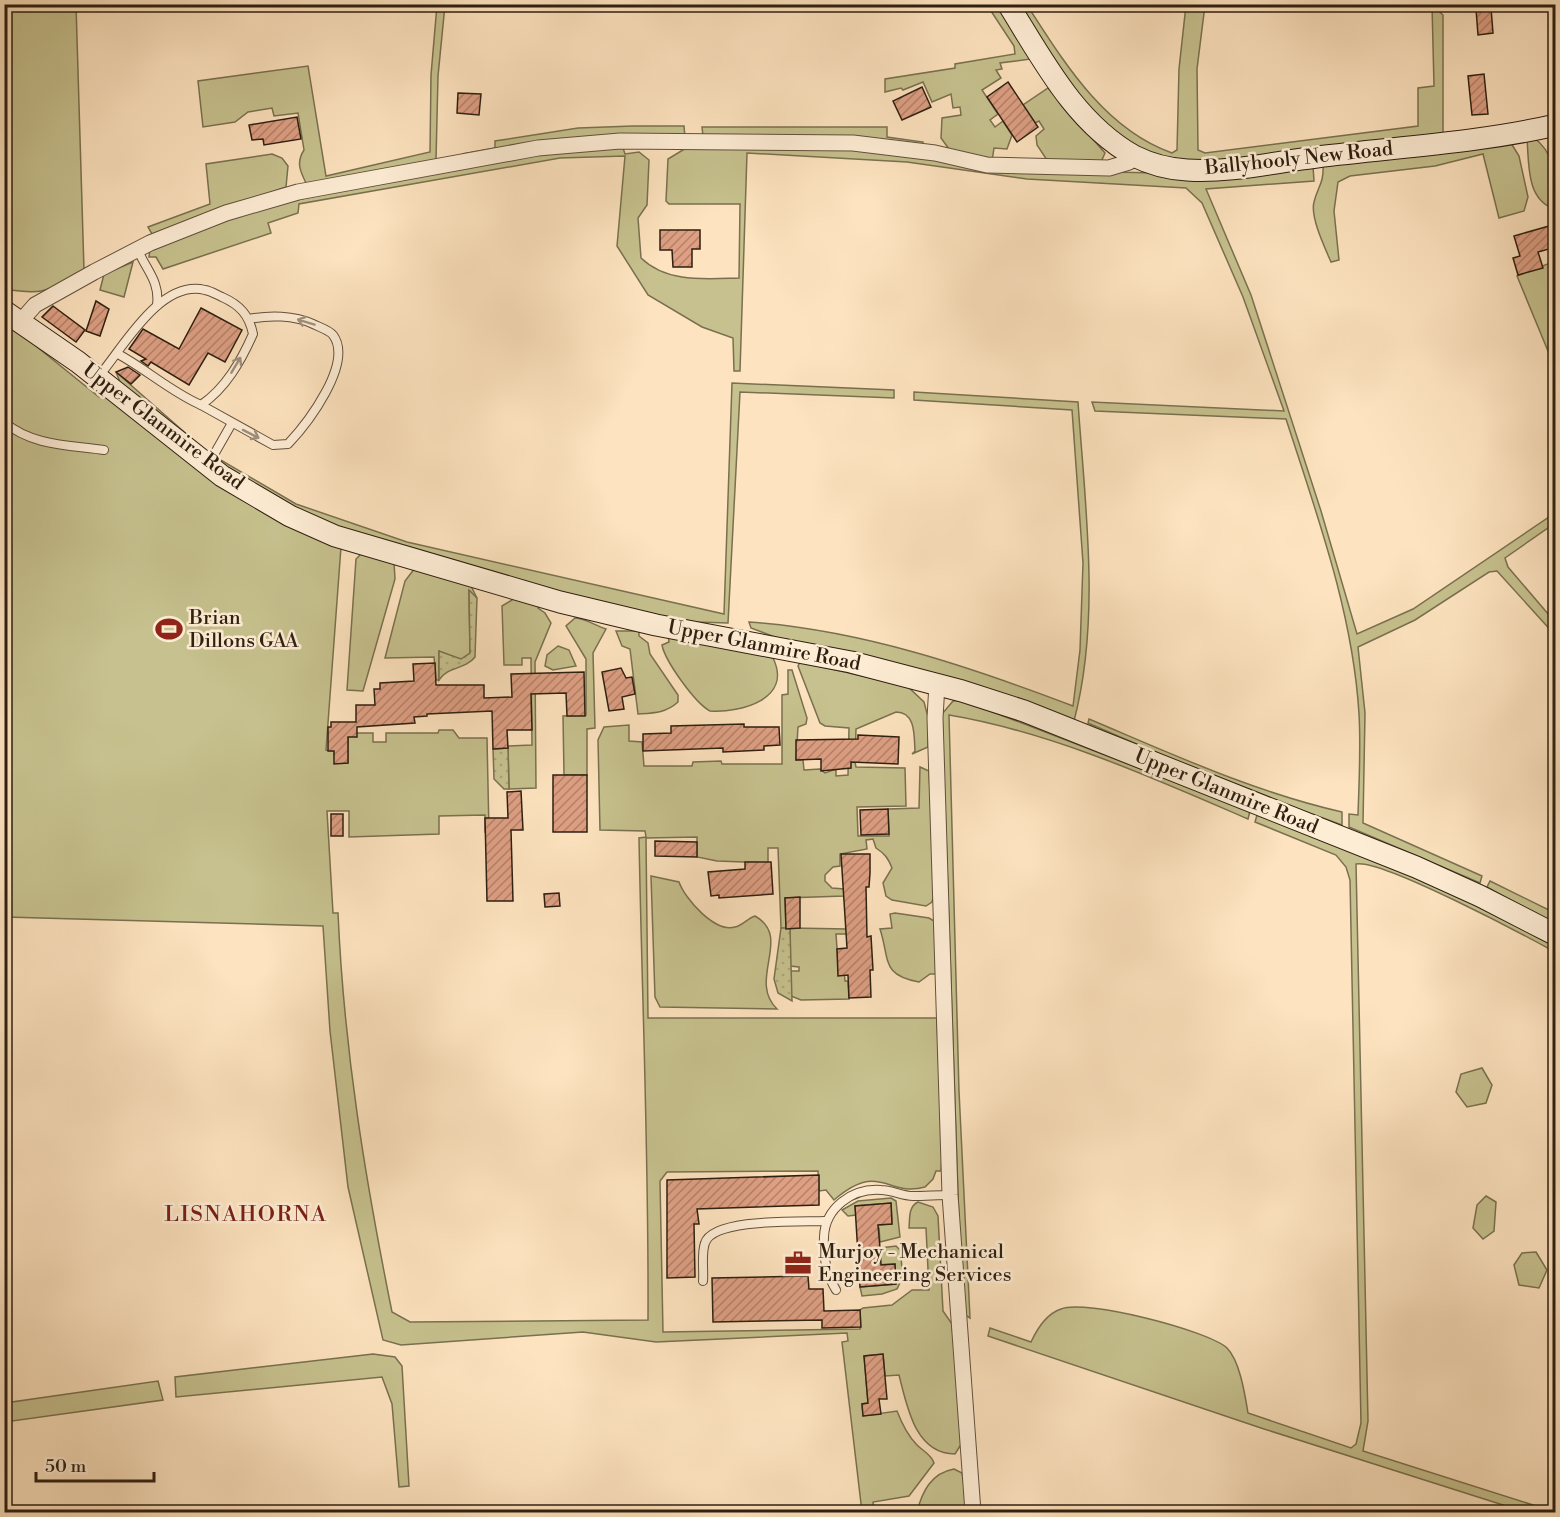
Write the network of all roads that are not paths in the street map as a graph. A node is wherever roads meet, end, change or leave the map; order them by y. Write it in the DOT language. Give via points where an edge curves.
graph roads {
  1 [pos="1008,4"];
  2 [pos="1556,125"];
  3 [pos="1134,156"];
  4 [pos="138,250"];
  5 [pos="157,305"];
  6 [pos="13,316"];
  7 [pos="249,319"];
  8 [pos="118,354"];
  9 [pos="98,377"];
  10 [pos="201,405"];
  11 [pos="4,422"];
  12 [pos="232,423"];
  13 [pos="104,450"];
  14 [pos="207,466"];
  15 [pos="937,684"];
  16 [pos="1556,935"];
  17 [pos="950,1195"];
  18 [pos="825,1221"];
  19 [pos="703,1281"];
  20 [pos="836,1290"];
  21 [pos="973,1512"];
  1 -- 3 [label="main road, Ballyhooly New Road" via="1073,104 1095,128"];
  2 -- 3 [label="main road, Ballyhooly New Road" via="1470,141 1224,169 1173,169"];
  3 -- 4 [label="street" via="1129,162 1109,168 1052,168 987,165 935,153 853,143 620,141 566,145 298,192 226,213"];
  4 -- 5 [label="lane" via="154,276"];
  4 -- 6 [label="street"];
  5 -- 7 [label="lane" via="181,292 204,289 236,303"];
  5 -- 8 [label="lane" via="138,323"];
  6 -- 9 [label="main road, Upper Glanmire Road"];
  10 -- 7 [label="lane, one-way" via="226,382 247,347 253,334"];
  12 -- 7 [label="lane, one-way" via="273,445 288,444 305,426 336,370 339,348 332,333 307,321 268,315"];
  8 -- 9 [label="lane"];
  8 -- 10 [label="lane"];
  9 -- 14 [label="main road, Upper Glanmire Road"];
  10 -- 12 [label="lane"];
  11 -- 13 [label="lane" via="18,434 40,441"];
  12 -- 14 [label="lane"];
  14 -- 15 [label="main road, Upper Glanmire Road" via="254,496 315,527 405,558 613,615 851,662"];
  15 -- 16 [label="main road, Upper Glanmire Road" via="1024,711 1416,867"];
  15 -- 17 [label="street"];
  17 -- 18 [label="lane" via="911,1196 870,1190 847,1198"];
  17 -- 21 [label="street"];
  18 -- 19 [label="lane" via="716,1230 705,1242"];
  18 -- 20 [label="lane" via="828,1278"];
}
